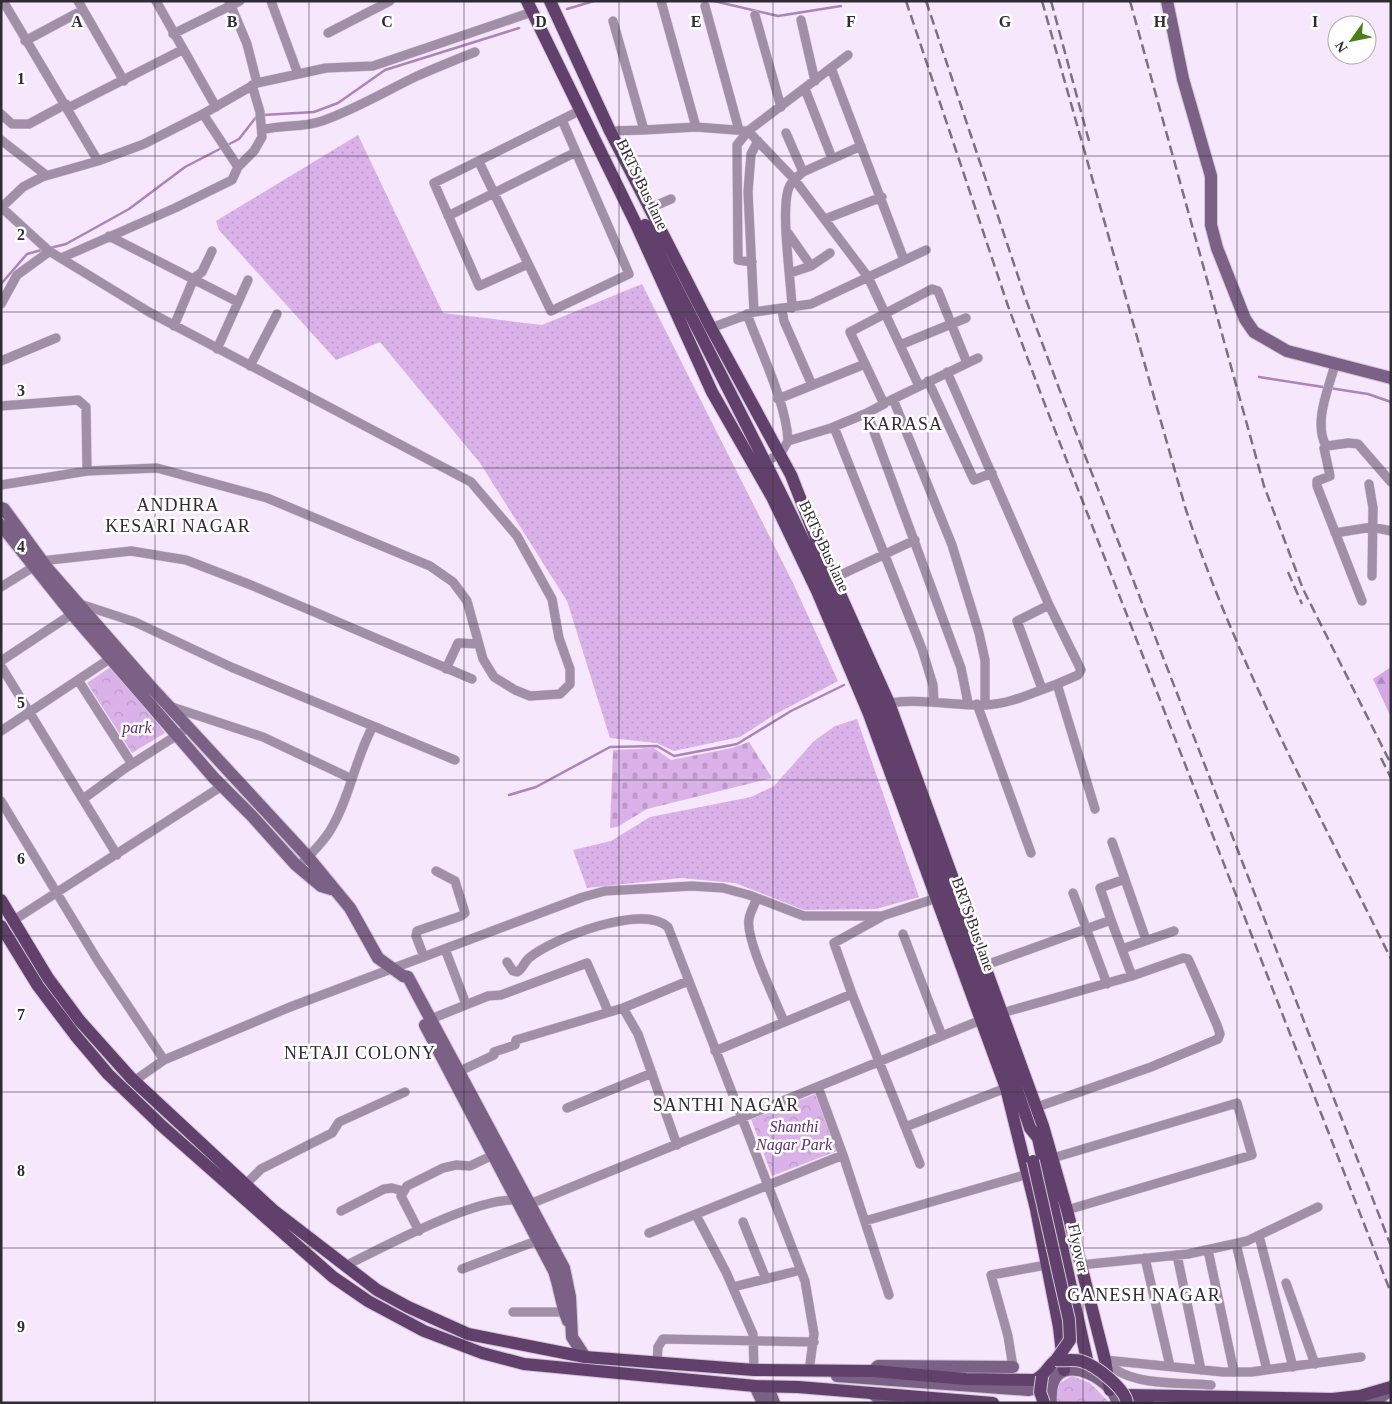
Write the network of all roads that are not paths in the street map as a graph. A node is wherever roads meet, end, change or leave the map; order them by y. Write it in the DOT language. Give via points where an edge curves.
graph roads {
  1 [pos="3,1"];
  2 [pos="156,1"];
  3 [pos="240,1"];
  4 [pos="271,1"];
  5 [pos="390,1"];
  6 [pos="550,1"];
  7 [pos="661,1"];
  8 [pos="1166,1"];
  9 [pos="230,3"];
  10 [pos="81,5"];
  11 [pos="532,5"];
  12 [pos="705,6"];
  13 [pos="755,15"];
  14 [pos="612,20"];
  15 [pos="801,20"];
  16 [pos="328,33"];
  17 [pos="173,34"];
  18 [pos="25,41"];
  19 [pos="182,50"];
  20 [pos="475,52"];
  21 [pos="848,55"];
  22 [pos="832,71"];
  23 [pos="298,74"];
  24 [pos="815,80"];
  25 [pos="124,81"];
  26 [pos="255,84"];
  27 [pos="806,91"];
  28 [pos="67,106"];
  29 [pos="216,107"];
  30 [pos="781,108"];
  31 [pos="581,110"];
  32 [pos="1,114"];
  33 [pos="203,114"];
  34 [pos="562,120"];
  35 [pos="696,127"];
  36 [pos="262,130"];
  37 [pos="644,130"];
  38 [pos="610,131"];
  39 [pos="786,133"];
  40 [pos="751,135"];
  41 [pos="1,140"];
  42 [pos="862,146"];
  43 [pos="576,152"];
  44 [pos="832,158"];
  45 [pos="98,161"];
  46 [pos="479,162"];
  47 [pos="238,167"];
  48 [pos="802,172"];
  49 [pos="46,175"];
  50 [pos="794,178"];
  51 [pos="494,193"];
  52 [pos="882,197"];
  53 [pos="671,199"];
  54 [pos="1,208"];
  55 [pos="650,208"];
  56 [pos="448,216"];
  57 [pos="825,219"];
  58 [pos="787,231"];
  59 [pos="109,236"];
  60 [pos="48,249"];
  61 [pos="926,250"];
  62 [pos="212,251"];
  63 [pos="830,253"];
  64 [pos="61,258"];
  65 [pos="904,260"];
  66 [pos="746,262"];
  67 [pos="528,264"];
  68 [pos="811,266"];
  69 [pos="790,273"];
  70 [pos="194,278"];
  71 [pos="868,278"];
  72 [pos="248,280"];
  73 [pos="238,302"];
  74 [pos="1,304"];
  75 [pos="792,308"];
  76 [pos="782,310"];
  77 [pos="276,314"];
  78 [pos="884,314"];
  79 [pos="746,315"];
  80 [pos="966,318"];
  81 [pos="951,323"];
  82 [pos="174,326"];
  83 [pos="711,328"];
  84 [pos="56,338"];
  85 [pos="900,345"];
  86 [pos="217,349"];
  87 [pos="978,358"];
  88 [pos="1,361"];
  89 [pos="967,363"];
  90 [pos="865,364"];
  91 [pos="1335,364"];
  92 [pos="250,366"];
  93 [pos="947,372"];
  94 [pos="1391,378"];
  95 [pos="928,381"];
  96 [pos="812,385"];
  97 [pos="919,386"];
  98 [pos="778,399"];
  99 [pos="888,402"];
  100 [pos="1,406"];
  101 [pos="867,413"];
  102 [pos="834,427"];
  103 [pos="788,442"];
  104 [pos="1326,446"];
  105 [pos="781,453"];
  106 [pos="761,464"];
  107 [pos="87,471"];
  108 [pos="992,473"];
  109 [pos="1391,482"];
  110 [pos="1369,484"];
  111 [pos="1,485"];
  112 [pos="1,508"];
  113 [pos="1,526"];
  114 [pos="1372,527"];
  115 [pos="1391,530"];
  116 [pos="1335,533"];
  117 [pos="915,540"];
  118 [pos="885,555"];
  119 [pos="38,563"];
  120 [pos="1372,576"];
  121 [pos="834,578"];
  122 [pos="1,587"];
  123 [pos="1362,601"];
  124 [pos="1049,605"];
  125 [pos="76,609"];
  126 [pos="478,644"];
  127 [pos="115,655"];
  128 [pos="1,661"];
  129 [pos="1,666"];
  130 [pos="446,669"];
  131 [pos="472,679"];
  132 [pos="78,680"];
  133 [pos="1056,684"];
  134 [pos="1042,689"];
  135 [pos="934,701"];
  136 [pos="889,703"];
  137 [pos="977,704"];
  138 [pos="171,707"];
  139 [pos="30,712"];
  140 [pos="373,726"];
  141 [pos="1,731"];
  142 [pos="183,731"];
  143 [pos="455,760"];
  144 [pos="132,764"];
  145 [pos="352,779"];
  146 [pos="222,786"];
  147 [pos="83,800"];
  148 [pos="1,802"];
  149 [pos="1095,809"];
  150 [pos="1112,842"];
  151 [pos="1031,853"];
  152 [pos="117,855"];
  153 [pos="308,856"];
  154 [pos="298,867"];
  155 [pos="436,871"];
  156 [pos="1125,880"];
  157 [pos="333,890"];
  158 [pos="57,894"];
  159 [pos="1073,894"];
  160 [pos="757,898"];
  161 [pos="937,898"];
  162 [pos="1,900"];
  163 [pos="882,916"];
  164 [pos="14,920"];
  165 [pos="1111,920"];
  166 [pos="1,926"];
  167 [pos="1087,929"];
  168 [pos="1174,931"];
  169 [pos="904,934"];
  170 [pos="1146,940"];
  171 [pos="445,949"];
  172 [pos="1122,949"];
  173 [pos="424,957"];
  174 [pos="507,962"];
  175 [pos="986,965"];
  176 [pos="391,968"];
  177 [pos="403,976"];
  178 [pos="1132,976"];
  179 [pos="688,981"];
  180 [pos="1107,984"];
  181 [pos="852,994"];
  182 [pos="466,1004"];
  183 [pos="624,1008"];
  184 [pos="608,1011"];
  185 [pos="1002,1013"];
  186 [pos="431,1019"];
  187 [pos="981,1020"];
  188 [pos="784,1022"];
  189 [pos="942,1036"];
  190 [pos="715,1051"];
  191 [pos="164,1060"];
  192 [pos="879,1062"];
  193 [pos="460,1071"];
  194 [pos="652,1073"];
  195 [pos="134,1081"];
  196 [pos="818,1087"];
  197 [pos="1006,1088"];
  198 [pos="405,1092"];
  199 [pos="1037,1107"];
  200 [pos="567,1108"];
  201 [pos="742,1119"];
  202 [pos="906,1128"];
  203 [pos="1032,1135"];
  204 [pos="677,1145"];
  205 [pos="493,1155"];
  206 [pos="844,1155"];
  207 [pos="1044,1159"];
  208 [pos="920,1164"];
  209 [pos="1028,1174"];
  210 [pos="246,1184"];
  211 [pos="769,1186"];
  212 [pos="403,1191"];
  213 [pos="517,1199"];
  214 [pos="530,1204"];
  215 [pos="1318,1207"];
  216 [pos="1067,1210"];
  217 [pos="341,1211"];
  218 [pos="696,1215"];
  219 [pos="865,1221"];
  220 [pos="743,1222"];
  221 [pos="419,1231"];
  222 [pos="650,1233"];
  223 [pos="1259,1236"];
  224 [pos="539,1240"];
  225 [pos="1236,1244"];
  226 [pos="1208,1250"];
  227 [pos="1177,1255"];
  228 [pos="1145,1258"];
  229 [pos="1046,1265"];
  230 [pos="1080,1265"];
  231 [pos="345,1266"];
  232 [pos="462,1270"];
  233 [pos="801,1270"];
  234 [pos="766,1279"];
  235 [pos="1286,1283"];
  236 [pos="733,1287"];
  237 [pos="889,1295"];
  238 [pos="513,1312"];
  239 [pos="564,1312"];
  240 [pos="570,1326"];
  241 [pos="753,1339"];
  242 [pos="814,1342"];
  243 [pos="1361,1356"];
  244 [pos="585,1358"];
  245 [pos="1105,1360"];
  246 [pos="658,1364"];
  247 [pos="1088,1364"];
  248 [pos="1315,1364"];
  249 [pos="1060,1365"];
  250 [pos="1170,1366"];
  251 [pos="1013,1367"];
  252 [pos="1293,1367"];
  253 [pos="754,1370"];
  254 [pos="1202,1370"];
  255 [pos="1267,1370"];
  256 [pos="803,1371"];
  257 [pos="873,1371"];
  258 [pos="1234,1372"];
  259 [pos="1047,1381"];
  260 [pos="1210,1385"];
  261 [pos="762,1386"];
  262 [pos="798,1387"];
  263 [pos="1391,1388"];
  264 [pos="1110,1390"];
  265 [pos="894,1399"];
  266 [pos="1122,1400"];
  267 [pos="763,1403"];
  268 [pos="774,1403"];
  269 [pos="993,1403"];
  270 [pos="1044,1403"];
  271 [pos="1051,1403"];
  272 [pos="1148,1403"];
  273 [pos="1368,1403"];
  1 -- 18 [label="street"];
  2 -- 17 [label="street"];
  3 -- 9 [label="street"];
  4 -- 23 [label="street"];
  5 -- 16 [label="street"];
  6 -- 38 [label="main road"];
  7 -- 35 [label="street"];
  8 -- 91 [label="street" via="1183,78 1211,176 1213,232 1244,319 1254,332 1280,348"];
  9 -- 17 [label="street"];
  9 -- 26 [label="street" via="247,44"];
  10 -- 18 [label="street"];
  10 -- 25 [label="street"];
  11 -- 23 [label="street" via="373,66 326,68"];
  11 -- 31 [label="main road"];
  11 -- 106 [label="main road, BRTS Bus lane" via="700,336"];
  12 -- 40 [label="street"];
  13 -- 30 [label="street"];
  14 -- 37 [label="street"];
  15 -- 24 [label="street"];
  17 -- 19 [label="street"];
  18 -- 28 [label="street"];
  19 -- 25 [label="street"];
  19 -- 29 [label="street"];
  20 -- 36 [label="street" via="320,122"];
  21 -- 22 [label="street"];
  22 -- 24 [label="street"];
  22 -- 42 [label="street"];
  23 -- 26 [label="street"];
  24 -- 27 [label="street"];
  25 -- 28 [label="street"];
  26 -- 29 [label="street"];
  26 -- 36 [label="street"];
  27 -- 30 [label="street"];
  27 -- 44 [label="street"];
  28 -- 32 [label="street" via="19,126"];
  28 -- 45 [label="street"];
  29 -- 33 [label="street"];
  30 -- 40 [label="street"];
  31 -- 34 [label="street"];
  31 -- 106 [label="main road" via="712,392"];
  33 -- 45 [label="street" via="157,138"];
  33 -- 47 [label="street"];
  34 -- 43 [label="street"];
  34 -- 46 [label="street"];
  35 -- 37 [label="street"];
  35 -- 40 [label="street"];
  36 -- 47 [label="street" via="258,146"];
  37 -- 38 [label="street"];
  38 -- 55 [label="main road"];
  39 -- 48 [label="street"];
  40 -- 50 [label="street"];
  40 -- 66 [label="street"];
  40 -- 66 [label="street" via="737,145 736,159 738,260"];
  41 -- 49 [label="street"];
  42 -- 44 [label="street"];
  42 -- 52 [label="street"];
  43 -- 51 [label="street"];
  43 -- 67 [label="street" via="629,274 551,311"];
  44 -- 48 [label="street"];
  45 -- 49 [label="street"];
  46 -- 51 [label="street"];
  46 -- 56 [label="street" via="434,184"];
  47 -- 59 [label="street" via="232,180 218,188"];
  48 -- 50 [label="street"];
  49 -- 54 [label="street" via="23,187"];
  50 -- 57 [label="street"];
  50 -- 58 [label="street" via="788,189"];
  51 -- 56 [label="street"];
  51 -- 67 [label="street"];
  52 -- 57 [label="street"];
  52 -- 65 [label="street"];
  53 -- 55 [label="street"];
  54 -- 60 [label="street"];
  55 -- 83 [label="main road"];
  56 -- 67 [label="street" via="479,286"];
  57 -- 71 [label="street"];
  58 -- 68 [label="street"];
  58 -- 69 [label="street"];
  59 -- 64 [label="street"];
  59 -- 70 [label="street"];
  60 -- 64 [label="street"];
  60 -- 74 [label="street" via="17,275"];
  61 -- 65 [label="street"];
  62 -- 70 [label="street" via="202,272"];
  63 -- 68 [label="street"];
  64 -- 82 [label="street"];
  65 -- 71 [label="street"];
  66 -- 79 [label="street"];
  68 -- 69 [label="street"];
  69 -- 75 [label="street"];
  70 -- 73 [label="street"];
  70 -- 82 [label="street"];
  71 -- 75 [label="street" via="811,304"];
  71 -- 78 [label="street"];
  72 -- 73 [label="street"];
  73 -- 86 [label="street"];
  75 -- 76 [label="street"];
  76 -- 79 [label="street"];
  76 -- 96 [label="street"];
  77 -- 92 [label="street"];
  78 -- 81 [label="street" via="936,289"];
  78 -- 85 [label="street"];
  78 -- 90 [label="street" via="850,332"];
  79 -- 83 [label="street"];
  79 -- 98 [label="street"];
  80 -- 81 [label="street"];
  81 -- 85 [label="street"];
  81 -- 89 [label="street"];
  82 -- 86 [label="street"];
  83 -- 105 [label="main road"];
  84 -- 88 [label="street"];
  85 -- 97 [label="street"];
  86 -- 92 [label="street"];
  87 -- 89 [label="street"];
  89 -- 93 [label="street"];
  90 -- 96 [label="street"];
  90 -- 99 [label="street"];
  91 -- 94 [label="street"];
  91 -- 104 [label="street" via="1322,423"];
  92 -- 126 [label="street" via="471,482 517,536 552,599 559,638 570,669 570,684 560,694 547,696 530,696 515,690 494,677"];
  93 -- 95 [label="street"];
  93 -- 108 [label="street"];
  95 -- 97 [label="street"];
  95 -- 108 [label="street" via="974,480"];
  96 -- 98 [label="street"];
  97 -- 99 [label="street"];
  98 -- 103 [label="street"];
  99 -- 101 [label="street"];
  99 -- 137 [label="street" via="952,545 979,632 984,660"];
  100 -- 107 [label="street" via="83,402 86,406"];
  101 -- 102 [label="street"];
  101 -- 117 [label="street"];
  102 -- 103 [label="street"];
  102 -- 118 [label="street"];
  103 -- 105 [label="street"];
  104 -- 109 [label="street" via="1358,444"];
  104 -- 116 [label="street" via="1324,450 1330,476 1317,481 1317,486"];
  105 -- 106 [label="street"];
  105 -- 121 [label="main road"];
  106 -- 161 [label="main road" via="856,683"];
  106 -- 203 [label="main road, BRTS Bus lane" via="836,609 877,705 1004,1049"];
  107 -- 111 [label="street"];
  107 -- 126 [label="street" via="157,468 266,498 430,566 453,582 467,601"];
  108 -- 124 [label="street"];
  110 -- 114 [label="street"];
  112 -- 119 [label="street"];
  113 -- 119 [label="street"];
  114 -- 115 [label="street"];
  114 -- 116 [label="street"];
  114 -- 120 [label="street"];
  116 -- 123 [label="street"];
  117 -- 118 [label="street"];
  117 -- 137 [label="street"];
  118 -- 121 [label="street"];
  118 -- 135 [label="street" via="922,649 933,685"];
  119 -- 122 [label="street"];
  119 -- 125 [label="street"];
  119 -- 130 [label="street" via="131,551 186,560"];
  121 -- 136 [label="main road"];
  124 -- 133 [label="street" via="1082,670 1078,675"];
  124 -- 134 [label="street" via="1017,621"];
  125 -- 127 [label="street"];
  125 -- 128 [label="street"];
  125 -- 140 [label="street" via="135,622"];
  126 -- 130 [label="street" via="458,643"];
  127 -- 132 [label="street"];
  127 -- 138 [label="street"];
  127 -- 142 [label="street"];
  129 -- 139 [label="street"];
  130 -- 131 [label="street"];
  132 -- 139 [label="street"];
  132 -- 144 [label="street"];
  133 -- 134 [label="street"];
  133 -- 149 [label="street"];
  134 -- 137 [label="street" via="1014,700"];
  135 -- 136 [label="street"];
  135 -- 137 [label="street"];
  136 -- 175 [label="main road"];
  137 -- 151 [label="street"];
  138 -- 142 [label="street"];
  138 -- 145 [label="street" via="263,737"];
  139 -- 141 [label="street"];
  139 -- 147 [label="street"];
  140 -- 143 [label="street"];
  140 -- 145 [label="street" via="362,746"];
  142 -- 144 [label="street"];
  142 -- 146 [label="street"];
  142 -- 153 [label="street"];
  144 -- 147 [label="street"];
  145 -- 153 [label="street" via="330,831"];
  146 -- 152 [label="street"];
  146 -- 154 [label="street"];
  147 -- 152 [label="street"];
  148 -- 158 [label="street"];
  150 -- 156 [label="street"];
  152 -- 158 [label="street"];
  153 -- 154 [label="street"];
  153 -- 157 [label="street"];
  154 -- 157 [label="street" via="321,886"];
  155 -- 173 [label="street" via="456,882 464,913 417,931"];
  156 -- 165 [label="street" via="1100,888"];
  156 -- 170 [label="street"];
  157 -- 176 [label="street" via="350,908 378,958"];
  158 -- 164 [label="street"];
  158 -- 191 [label="street"];
  159 -- 167 [label="street"];
  160 -- 163 [label="street" via="804,916"];
  160 -- 171 [label="street" via="723,888 692,886 605,891"];
  160 -- 188 [label="street" via="748,920 751,934 758,960"];
  161 -- 163 [label="street"];
  161 -- 187 [label="main road"];
  162 -- 164 [label="main road"];
  163 -- 181 [label="street" via="834,942"];
  164 -- 195 [label="main road" via="48,978 80,1021"];
  165 -- 167 [label="street"];
  165 -- 172 [label="street"];
  166 -- 261 [label="main road" via="38,986 108,1074 333,1277 368,1301 424,1331 482,1353 524,1364"];
  167 -- 175 [label="street"];
  167 -- 180 [label="street"];
  168 -- 170 [label="street"];
  169 -- 189 [label="street"];
  170 -- 172 [label="street"];
  171 -- 173 [label="street"];
  171 -- 182 [label="street"];
  172 -- 178 [label="street"];
  173 -- 176 [label="street"];
  174 -- 179 [label="street" via="517,972 528,959 567,938 606,923 656,919 670,930"];
  175 -- 185 [label="main road"];
  176 -- 177 [label="street"];
  176 -- 191 [label="street"];
  177 -- 186 [label="street" via="408,977"];
  177 -- 205 [label="street" via="403,984"];
  178 -- 180 [label="street"];
  178 -- 199 [label="street" via="1175,959 1188,959 1220,1038 1151,1067"];
  179 -- 183 [label="street"];
  179 -- 190 [label="street"];
  180 -- 185 [label="street"];
  181 -- 188 [label="street"];
  181 -- 192 [label="street"];
  182 -- 184 [label="street" via="511,992 587,962"];
  182 -- 186 [label="street"];
  183 -- 184 [label="street"];
  183 -- 194 [label="street" via="638,1034"];
  184 -- 193 [label="street" via="516,1040 515,1045 494,1052 494,1055"];
  185 -- 199 [label="main road"];
  186 -- 193 [label="street"];
  187 -- 189 [label="street"];
  187 -- 197 [label="main road"];
  188 -- 190 [label="street"];
  189 -- 192 [label="street"];
  190 -- 201 [label="street"];
  191 -- 195 [label="street"];
  192 -- 196 [label="street"];
  192 -- 202 [label="street"];
  193 -- 214 [label="street"];
  194 -- 200 [label="street"];
  194 -- 204 [label="street"];
  195 -- 210 [label="main road"];
  196 -- 201 [label="street"];
  196 -- 206 [label="street"];
  197 -- 202 [label="street"];
  197 -- 209 [label="main road"];
  198 -- 210 [label="street" via="340,1122 332,1133 260,1169"];
  199 -- 207 [label="main road"];
  201 -- 204 [label="street"];
  201 -- 211 [label="street"];
  202 -- 208 [label="street"];
  203 -- 207 [label="main road, Flyover"];
  204 -- 214 [label="street"];
  205 -- 212 [label="street" via="470,1166 443,1168"];
  205 -- 213 [label="street"];
  206 -- 211 [label="street"];
  206 -- 219 [label="street"];
  207 -- 216 [label="main road"];
  207 -- 216 [label="street" via="1237,1103 1252,1155"];
  207 -- 247 [label="main road, Flyover"];
  207 -- 249 [label="main road, Flyover, bridge" via="1069,1320 1070,1340"];
  209 -- 219 [label="street"];
  209 -- 229 [label="main road"];
  210 -- 231 [label="main road"];
  211 -- 218 [label="street"];
  211 -- 233 [label="street"];
  212 -- 217 [label="street" via="384,1189"];
  212 -- 221 [label="street" via="402,1200"];
  213 -- 214 [label="street"];
  213 -- 221 [label="street" via="492,1203"];
  213 -- 224 [label="street"];
  214 -- 240 [label="street" via="566,1276"];
  215 -- 223 [label="street"];
  216 -- 230 [label="main road"];
  218 -- 222 [label="street"];
  218 -- 236 [label="street"];
  219 -- 237 [label="street"];
  220 -- 234 [label="street"];
  221 -- 231 [label="street"];
  223 -- 225 [label="street"];
  223 -- 252 [label="street"];
  224 -- 232 [label="street"];
  224 -- 239 [label="street" via="554,1271"];
  225 -- 226 [label="street"];
  225 -- 255 [label="street"];
  226 -- 227 [label="street"];
  226 -- 258 [label="street"];
  227 -- 228 [label="street"];
  227 -- 254 [label="street"];
  228 -- 230 [label="street"];
  228 -- 250 [label="street"];
  229 -- 249 [label="main road" via="1059,1327"];
  229 -- 251 [label="street" via="991,1275"];
  230 -- 245 [label="main road"];
  231 -- 244 [label="main road" via="377,1290 468,1334"];
  233 -- 234 [label="street"];
  233 -- 242 [label="street"];
  234 -- 236 [label="street"];
  235 -- 248 [label="street"];
  236 -- 241 [label="street"];
  238 -- 239 [label="street"];
  239 -- 240 [label="street"];
  240 -- 244 [label="street" via="572,1337"];
  241 -- 242 [label="street"];
  241 -- 246 [label="street" via="662,1339 658,1347"];
  241 -- 253 [label="street"];
  242 -- 256 [label="street"];
  243 -- 248 [label="street"];
  244 -- 246 [label="main road"];
  245 -- 250 [label="street"];
  245 -- 260 [label="street" via="1120,1374 1134,1378"];
  245 -- 264 [label="main road"];
  246 -- 253 [label="main road"];
  247 -- 249 [label="main road, bridge" via="1079,1361"];
  247 -- 266 [label="main road, bridge" via="1097,1368"];
  248 -- 252 [label="street"];
  249 -- 259 [label="main road, Flyover" via="1048,1366"];
  249 -- 264 [label="street" via="1085,1372"];
  250 -- 254 [label="street"];
  251 -- 257 [label="street" via="907,1364 878,1366"];
  252 -- 255 [label="street"];
  253 -- 256 [label="main road"];
  254 -- 258 [label="street"];
  255 -- 258 [label="street"];
  256 -- 257 [label="main road"];
  256 -- 259 [label="street" via="816,1375 1028,1390"];
  257 -- 259 [label="main road" via="966,1379"];
  259 -- 270 [label="main road, bridge" via="1040,1392"];
  259 -- 271 [label="street"];
  261 -- 262 [label="main road"];
  261 -- 267 [label="street"];
  261 -- 268 [label="street"];
  262 -- 265 [label="main road"];
  262 -- 271 [label="street" via="816,1383 999,1393 1034,1396"];
  263 -- 266 [label="main road" via="1332,1399"];
  263 -- 273 [label="street"];
  264 -- 266 [label="street"];
  265 -- 269 [label="main road"];
  266 -- 272 [label="street"];
}
